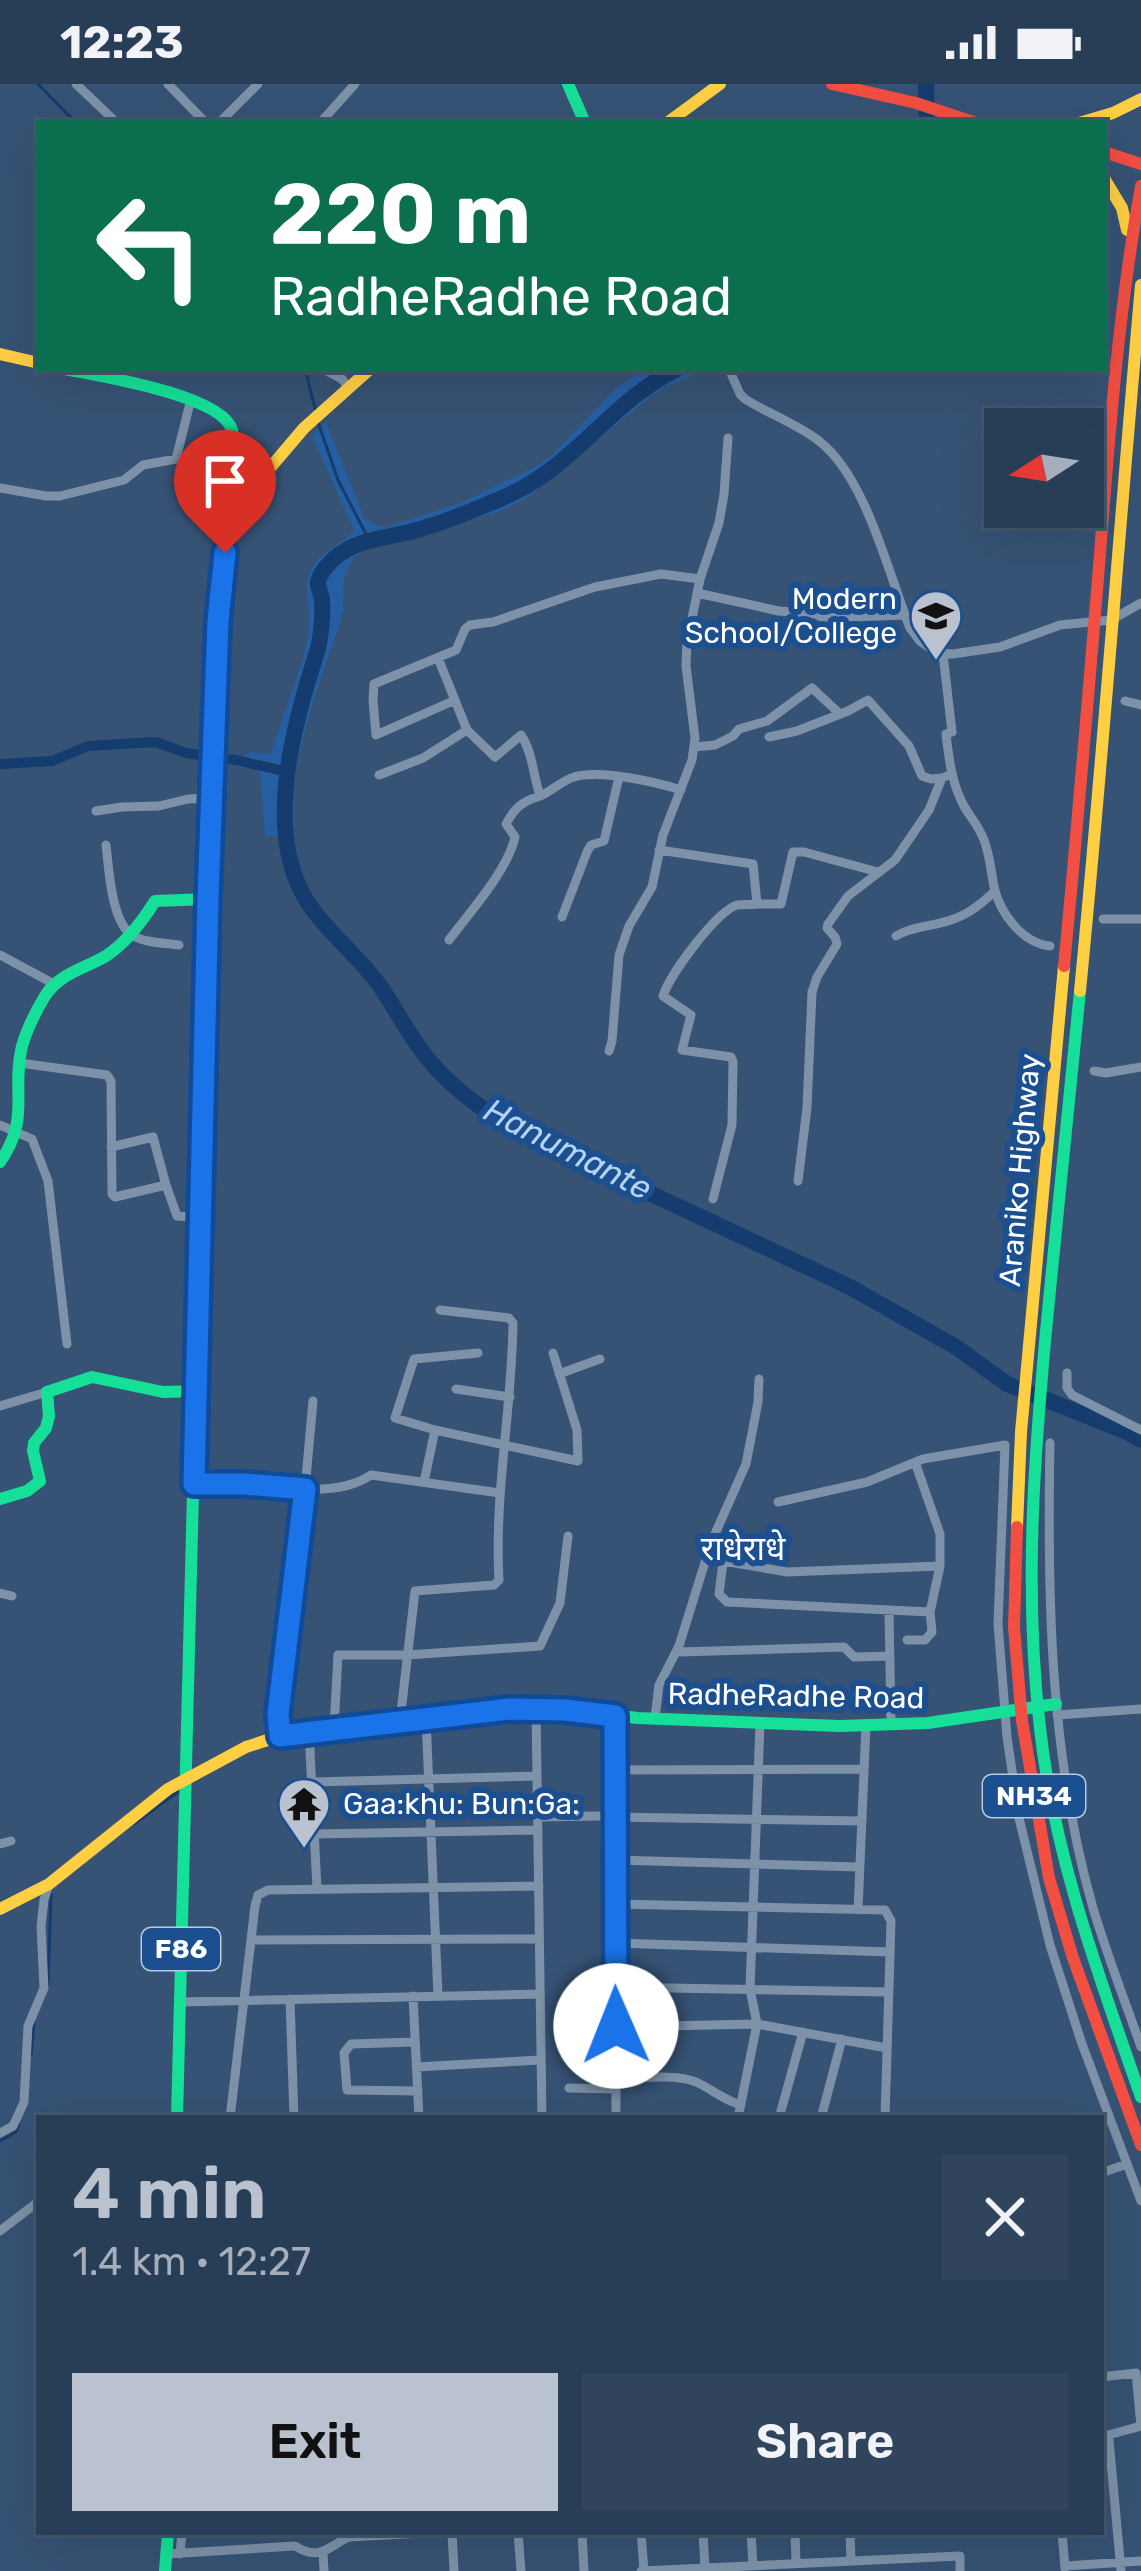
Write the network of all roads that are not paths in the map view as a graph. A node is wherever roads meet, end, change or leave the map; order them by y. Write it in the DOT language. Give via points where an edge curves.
graph roads {
  1 [pos="76,84"];
  2 [pos="168,84"];
  3 [pos="258,84"];
  4 [pos="355,84"];
  5 [pos="568,84"];
  6 [pos="720,84"];
  7 [pos="832,84"];
  8 [pos="1141,99"];
  9 [pos="686,116"];
  10 [pos="113,120"];
  11 [pos="203,120"];
  12 [pos="222,120"];
  13 [pos="323,120"];
  14 [pos="584,120"];
  15 [pos="968,120"];
  16 [pos="1089,120"];
  17 [pos="1107,153"];
  18 [pos="1141,164"];
  19 [pos="1107,182"];
  20 [pos="1141,186"];
  21 [pos="1127,261"];
  22 [pos="1141,285"];
  23 [pos="0,354"];
  24 [pos="36,362"];
  25 [pos="78,372"];
  26 [pos="329,372"];
  27 [pos="366,372"];
  28 [pos="731,372"];
  29 [pos="348,387"];
  30 [pos="191,399"];
  31 [pos="728,438"];
  32 [pos="0,488"];
  33 [pos="241,502"];
  34 [pos="700,579"];
  35 [pos="697,593"];
  36 [pos="1141,603"];
  37 [pos="904,615"];
  38 [pos="1111,620"];
  39 [pos="1095,622"];
  40 [pos="943,654"];
  41 [pos="438,658"];
  42 [pos="453,701"];
  43 [pos="1125,701"];
  44 [pos="1141,705"];
  45 [pos="839,714"];
  46 [pos="467,730"];
  47 [pos="769,736"];
  48 [pos="694,747"];
  49 [pos="379,775"];
  50 [pos="947,776"];
  51 [pos="619,777"];
  52 [pos="681,790"];
  53 [pos="540,796"];
  54 [pos="212,798"];
  55 [pos="96,811"];
  56 [pos="106,845"];
  57 [pos="659,850"];
  58 [pos="878,872"];
  59 [pos="995,890"];
  60 [pos="208,898"];
  61 [pos="757,904"];
  62 [pos="562,917"];
  63 [pos="1102,919"];
  64 [pos="1141,919"];
  65 [pos="130,934"];
  66 [pos="896,936"];
  67 [pos="449,940"];
  68 [pos="179,945"];
  69 [pos="1050,946"];
  70 [pos="0,955"];
  71 [pos="53,984"];
  72 [pos="609,1051"];
  73 [pos="20,1063"];
  74 [pos="1141,1067"];
  75 [pos="1094,1071"];
  76 [pos="0,1124"];
  77 [pos="19,1131"];
  78 [pos="111,1147"];
  79 [pos="0,1162"];
  80 [pos="798,1181"];
  81 [pos="166,1184"];
  82 [pos="713,1199"];
  83 [pos="201,1218"];
  84 [pos="440,1310"];
  85 [pos="68,1344"];
  86 [pos="553,1353"];
  87 [pos="478,1354"];
  88 [pos="600,1359"];
  89 [pos="1067,1373"];
  90 [pos="560,1374"];
  91 [pos="759,1379"];
  92 [pos="456,1389"];
  93 [pos="197,1391"];
  94 [pos="47,1392"];
  95 [pos="510,1397"];
  96 [pos="313,1401"];
  97 [pos="0,1406"];
  98 [pos="435,1430"];
  99 [pos="1141,1430"];
  100 [pos="1050,1443"];
  101 [pos="502,1445"];
  102 [pos="915,1462"];
  103 [pos="424,1481"];
  104 [pos="194,1484"];
  105 [pos="305,1489"];
  106 [pos="500,1493"];
  107 [pos="0,1499"];
  108 [pos="778,1502"];
  109 [pos="568,1536"];
  110 [pos="706,1557"];
  111 [pos="723,1562"];
  112 [pos="940,1566"];
  113 [pos="889,1610"];
  114 [pos="931,1612"];
  115 [pos="907,1640"];
  116 [pos="679,1646"];
  117 [pos="407,1655"];
  118 [pos="890,1656"];
  119 [pos="1037,1706"];
  120 [pos="536,1708"];
  121 [pos="1021,1708"];
  122 [pos="1141,1709"];
  123 [pos="1057,1710"];
  124 [pos="1005,1711"];
  125 [pos="615,1716"];
  126 [pos="426,1718"];
  127 [pos="655,1718"];
  128 [pos="400,1721"];
  129 [pos="760,1724"];
  130 [pos="866,1725"];
  131 [pos="891,1725"];
  132 [pos="334,1728"];
  133 [pos="309,1731"];
  134 [pos="280,1736"];
  135 [pos="864,1769"];
  136 [pos="615,1770"];
  137 [pos="758,1771"];
  138 [pos="537,1775"];
  139 [pos="428,1778"];
  140 [pos="185,1780"];
  141 [pos="314,1782"];
  142 [pos="599,1816"];
  143 [pos="615,1817"];
  144 [pos="756,1819"];
  145 [pos="862,1820"];
  146 [pos="538,1824"];
  147 [pos="431,1832"];
  148 [pos="315,1834"];
  149 [pos="615,1860"];
  150 [pos="754,1865"];
  151 [pos="860,1867"];
  152 [pos="49,1884"];
  153 [pos="539,1886"];
  154 [pos="317,1889"];
  155 [pos="433,1889"];
  156 [pos="615,1904"];
  157 [pos="753,1907"];
  158 [pos="0,1909"];
  159 [pos="858,1910"];
  160 [pos="539,1939"];
  161 [pos="251,1940"];
  162 [pos="436,1941"];
  163 [pos="615,1943"];
  164 [pos="752,1946"];
  165 [pos="890,1952"];
  166 [pos="615,1987"];
  167 [pos="750,1988"];
  168 [pos="889,1992"];
  169 [pos="540,1994"];
  170 [pos="412,1996"];
  171 [pos="438,1996"];
  172 [pos="290,2000"];
  173 [pos="179,2002"];
  174 [pos="243,2002"];
  175 [pos="758,2024"];
  176 [pos="616,2026"];
  177 [pos="802,2032"];
  178 [pos="842,2039"];
  179 [pos="415,2042"];
  180 [pos="1141,2047"];
  181 [pos="887,2048"];
  182 [pos="541,2060"];
  183 [pos="416,2067"];
  184 [pos="616,2084"];
  185 [pos="569,2088"];
  186 [pos="418,2091"];
  187 [pos="1141,2097"];
  188 [pos="741,2104"];
  189 [pos="177,2115"];
  190 [pos="230,2115"];
  191 [pos="294,2115"];
  192 [pos="419,2115"];
  193 [pos="542,2115"];
  194 [pos="616,2115"];
  195 [pos="739,2115"];
  196 [pos="780,2115"];
  197 [pos="822,2115"];
  198 [pos="885,2115"];
  199 [pos="0,2133"];
  200 [pos="1141,2145"];
  201 [pos="1127,2164"];
  202 [pos="1104,2172"];
  203 [pos="1141,2201"];
  204 [pos="36,2203"];
  205 [pos="0,2230"];
  206 [pos="1104,2377"];
  207 [pos="1141,2426"];
  208 [pos="1104,2433"];
  209 [pos="169,2535"];
  210 [pos="181,2535"];
  211 [pos="294,2535"];
  212 [pos="387,2535"];
  213 [pos="452,2535"];
  214 [pos="518,2535"];
  215 [pos="581,2535"];
  216 [pos="641,2535"];
  217 [pos="703,2535"];
  218 [pos="751,2535"];
  219 [pos="794,2535"];
  220 [pos="850,2535"];
  221 [pos="1062,2535"];
  222 [pos="295,2546"];
  223 [pos="322,2552"];
  224 [pos="173,2554"];
  225 [pos="851,2559"];
  226 [pos="1141,2561"];
  227 [pos="796,2562"];
  228 [pos="752,2565"];
  229 [pos="1120,2567"];
  230 [pos="705,2569"];
  231 [pos="1065,2569"];
  232 [pos="165,2571"];
  233 [pos="324,2571"];
  234 [pos="454,2571"];
  235 [pos="521,2571"];
  236 [pos="584,2571"];
  237 [pos="643,2571"];
  238 [pos="960,2571"];
  1 -- 10 [label="street"];
  2 -- 11 [label="street"];
  3 -- 12 [label="street"];
  4 -- 13 [label="street"];
  5 -- 14 [label="main road"];
  6 -- 9 [label="main road"];
  7 -- 15 [label="main road"];
  8 -- 16 [label="main road"];
  17 -- 18 [label="main road"];
  19 -- 21 [label="main road" via="1127,221"];
  20 -- 21 [label="main road, Araniko Highway / NH34"];
  21 -- 39 [label="main road, Araniko Highway / NH34"];
  22 -- 38 [label="main road, Araniko Highway / NH34"];
  23 -- 24 [label="main road"];
  25 -- 30 [label="main road"];
  26 -- 29 [label="street"];
  27 -- 29 [label="main road, F86"];
  28 -- 37 [label="street" via="745,399 820,441 844,467"];
  29 -- 33 [label="main road, F86"];
  30 -- 32 [label="street" via="176,459 60,496"];
  30 -- 33 [label="main road" via="232,424 226,477"];
  31 -- 34 [label="street" via="719,523"];
  33 -- 54 [label="main road, F86" via="219,595"];
  34 -- 35 [label="street"];
  34 -- 41 [label="street" via="661,574 595,587 470,625 457,650"];
  35 -- 37 [label="street" via="823,618"];
  35 -- 48 [label="street" via="686,666"];
  36 -- 38 [label="street"];
  37 -- 40 [label="street" via="920,641"];
  38 -- 39 [label="street"];
  38 -- 119 [label="main road, Araniko Highway / NH34" via="1036,1434 1030,1589"];
  39 -- 40 [label="street"];
  39 -- 121 [label="main road, Araniko Highway / NH34" via="1021,1432 1014,1550"];
  40 -- 50 [label="street" via="952,732"];
  41 -- 42 [label="street"];
  41 -- 42 [label="street" via="374,684 376,735"];
  42 -- 46 [label="street"];
  43 -- 44 [label="street"];
  45 -- 47 [label="street"];
  45 -- 48 [label="street" via="812,688 766,721 715,746"];
  45 -- 50 [label="street" via="868,700 909,746 922,776"];
  46 -- 49 [label="street"];
  46 -- 53 [label="street" via="495,757 521,735"];
  48 -- 52 [label="street"];
  50 -- 58 [label="street" via="913,837"];
  50 -- 59 [label="street" via="977,824"];
  51 -- 52 [label="street"];
  51 -- 53 [label="street" via="573,777"];
  51 -- 62 [label="street" via="604,841 591,844"];
  52 -- 57 [label="street"];
  53 -- 67 [label="street" via="509,818 516,842"];
  54 -- 55 [label="street"];
  54 -- 60 [label="main road, F86"];
  56 -- 65 [label="street" via="116,908"];
  57 -- 61 [label="street" via="753,864"];
  57 -- 72 [label="street" via="652,887 620,955"];
  58 -- 61 [label="street" via="793,852 781,904"];
  58 -- 80 [label="street" via="828,923 837,944 812,992"];
  59 -- 66 [label="street" via="976,909"];
  59 -- 69 [label="street" via="1018,931"];
  60 -- 65 [label="main road" via="158,900"];
  60 -- 83 [label="main road, F86"];
  61 -- 82 [label="street" via="725,914 664,989 691,1015 682,1050 733,1062 732,1125"];
  63 -- 64 [label="street"];
  65 -- 68 [label="street"];
  65 -- 71 [label="main road"];
  70 -- 71 [label="street"];
  71 -- 73 [label="main road"];
  73 -- 77 [label="main road"];
  73 -- 78 [label="street" via="107,1075"];
  74 -- 75 [label="street"];
  76 -- 77 [label="street"];
  77 -- 79 [label="main road"];
  77 -- 85 [label="street" via="32,1139 48,1181"];
  78 -- 81 [label="street" via="153,1137"];
  78 -- 81 [label="street" via="115,1197"];
  81 -- 83 [label="street" via="177,1216"];
  83 -- 93 [label="main road, F86"];
  84 -- 95 [label="street" via="511,1320"];
  86 -- 90 [label="street"];
  87 -- 98 [label="street" via="414,1359 395,1418"];
  88 -- 90 [label="street"];
  89 -- 99 [label="street" via="1072,1395"];
  90 -- 101 [label="street" via="578,1461"];
  91 -- 110 [label="street" via="746,1465"];
  92 -- 95 [label="street"];
  93 -- 94 [label="main road" via="92,1377"];
  93 -- 104 [label="main road, F86"];
  94 -- 97 [label="street"];
  94 -- 107 [label="main road" via="49,1416 33,1450 40,1481"];
  95 -- 101 [label="street"];
  96 -- 105 [label="street"];
  98 -- 101 [label="street"];
  98 -- 103 [label="street"];
  100 -- 123 [label="street"];
  101 -- 106 [label="street"];
  102 -- 108 [label="street"];
  102 -- 112 [label="street" via="938,1525"];
  102 -- 124 [label="street" via="1006,1445 998,1594"];
  103 -- 105 [label="street" via="371,1475"];
  103 -- 106 [label="street"];
  104 -- 105 [label="main road"];
  104 -- 140 [label="main road, F86"];
  105 -- 134 [label="main road"];
  106 -- 117 [label="street" via="499,1580 415,1591"];
  109 -- 117 [label="street" via="560,1603 540,1646"];
  110 -- 111 [label="street"];
  110 -- 116 [label="street"];
  111 -- 112 [label="street" via="787,1572"];
  111 -- 113 [label="street" via="719,1594 727,1602"];
  112 -- 114 [label="street"];
  113 -- 114 [label="street"];
  113 -- 118 [label="street"];
  114 -- 115 [label="street" via="929,1637"];
  116 -- 118 [label="street" via="844,1647 854,1657"];
  116 -- 127 [label="street" via="659,1685"];
  117 -- 128 [label="street"];
  117 -- 132 [label="street" via="338,1655"];
  118 -- 131 [label="street"];
  119 -- 121 [label="main road, RadheRadhe Road"];
  119 -- 123 [label="main road, RadheRadhe Road"];
  119 -- 187 [label="main road, Araniko Highway / NH34" via="1081,1926"];
  120 -- 125 [label="main road, RadheRadhe Road"];
  120 -- 126 [label="main road, RadheRadhe Road"];
  120 -- 138 [label="street"];
  121 -- 124 [label="main road, RadheRadhe Road"];
  121 -- 200 [label="main road, Araniko Highway / NH34" via="1049,1878"];
  122 -- 123 [label="street"];
  123 -- 180 [label="street" via="1093,1906"];
  124 -- 131 [label="main road, RadheRadhe Road"];
  124 -- 201 [label="street" via="1038,1904"];
  125 -- 127 [label="main road, RadheRadhe Road"];
  125 -- 136 [label="street"];
  126 -- 128 [label="main road, RadheRadhe Road"];
  126 -- 139 [label="street"];
  127 -- 129 [label="main road, RadheRadhe Road"];
  128 -- 132 [label="main road, RadheRadhe Road"];
  129 -- 130 [label="main road, RadheRadhe Road"];
  129 -- 137 [label="street"];
  130 -- 131 [label="main road, RadheRadhe Road"];
  130 -- 135 [label="street"];
  132 -- 133 [label="main road, RadheRadhe Road"];
  133 -- 134 [label="main road, RadheRadhe Road"];
  133 -- 141 [label="street"];
  134 -- 140 [label="main road, RadheRadhe Road"];
  135 -- 137 [label="street"];
  135 -- 145 [label="street"];
  136 -- 137 [label="street"];
  136 -- 143 [label="street"];
  137 -- 144 [label="street"];
  138 -- 139 [label="street"];
  138 -- 146 [label="street"];
  139 -- 141 [label="street"];
  139 -- 147 [label="street"];
  140 -- 152 [label="main road, RadheRadhe Road"];
  140 -- 173 [label="main road, F86"];
  141 -- 148 [label="street"];
  142 -- 146 [label="street"];
  143 -- 144 [label="street"];
  143 -- 149 [label="street"];
  144 -- 145 [label="street"];
  144 -- 150 [label="street"];
  145 -- 151 [label="street"];
  146 -- 147 [label="street"];
  146 -- 153 [label="street"];
  147 -- 148 [label="street"];
  147 -- 155 [label="street"];
  148 -- 154 [label="street"];
  149 -- 150 [label="street"];
  149 -- 156 [label="street"];
  150 -- 151 [label="street"];
  150 -- 157 [label="street"];
  151 -- 159 [label="street"];
  152 -- 158 [label="main road, RadheRadhe Road"];
  152 -- 199 [label="street" via="44,1988 28,2026 24,2102"];
  153 -- 155 [label="street"];
  153 -- 160 [label="street"];
  154 -- 155 [label="street"];
  154 -- 161 [label="street" via="258,1895"];
  155 -- 162 [label="street"];
  156 -- 157 [label="street"];
  156 -- 163 [label="street"];
  157 -- 159 [label="street"];
  157 -- 164 [label="street"];
  159 -- 165 [label="street" via="885,1910"];
  160 -- 162 [label="street"];
  160 -- 169 [label="street"];
  161 -- 162 [label="street"];
  161 -- 174 [label="street"];
  162 -- 171 [label="street"];
  163 -- 164 [label="street"];
  163 -- 166 [label="street"];
  164 -- 165 [label="street"];
  164 -- 167 [label="street"];
  165 -- 168 [label="street"];
  166 -- 167 [label="street"];
  166 -- 176 [label="street"];
  167 -- 168 [label="street"];
  167 -- 175 [label="street"];
  168 -- 181 [label="street"];
  169 -- 171 [label="street"];
  169 -- 182 [label="street"];
  170 -- 171 [label="street"];
  170 -- 172 [label="street"];
  170 -- 179 [label="street"];
  172 -- 174 [label="street"];
  172 -- 191 [label="street"];
  173 -- 174 [label="street"];
  173 -- 189 [label="main road, F86"];
  174 -- 190 [label="street"];
  175 -- 176 [label="street"];
  175 -- 177 [label="street"];
  175 -- 188 [label="street"];
  176 -- 184 [label="street"];
  177 -- 178 [label="street"];
  177 -- 196 [label="street"];
  178 -- 181 [label="street"];
  178 -- 197 [label="street"];
  179 -- 183 [label="street"];
  179 -- 186 [label="street" via="351,2044 344,2054 347,2090"];
  181 -- 198 [label="street"];
  182 -- 183 [label="street"];
  182 -- 193 [label="street"];
  183 -- 186 [label="street"];
  184 -- 185 [label="street"];
  184 -- 188 [label="street" via="682,2078"];
  184 -- 194 [label="street"];
  186 -- 192 [label="street"];
  188 -- 195 [label="street"];
  201 -- 202 [label="street"];
  201 -- 203 [label="street"];
  204 -- 205 [label="street"];
  206 -- 207 [label="street" via="1136,2373"];
  207 -- 208 [label="street"];
  208 -- 229 [label="street"];
  209 -- 224 [label="main road"];
  210 -- 224 [label="street"];
  211 -- 222 [label="street"];
  212 -- 223 [label="street" via="349,2537"];
  213 -- 234 [label="street"];
  214 -- 235 [label="street"];
  215 -- 236 [label="street"];
  216 -- 237 [label="street"];
  217 -- 230 [label="street"];
  218 -- 228 [label="street"];
  219 -- 227 [label="street"];
  220 -- 225 [label="street"];
  221 -- 231 [label="street"];
  222 -- 223 [label="street"];
  222 -- 224 [label="street"];
  223 -- 233 [label="street"];
  224 -- 232 [label="main road"];
  225 -- 227 [label="street"];
  225 -- 238 [label="street" via="960,2556"];
  226 -- 229 [label="street"];
  227 -- 228 [label="street"];
  228 -- 230 [label="street"];
  229 -- 231 [label="street"];
  230 -- 237 [label="street"];
}
